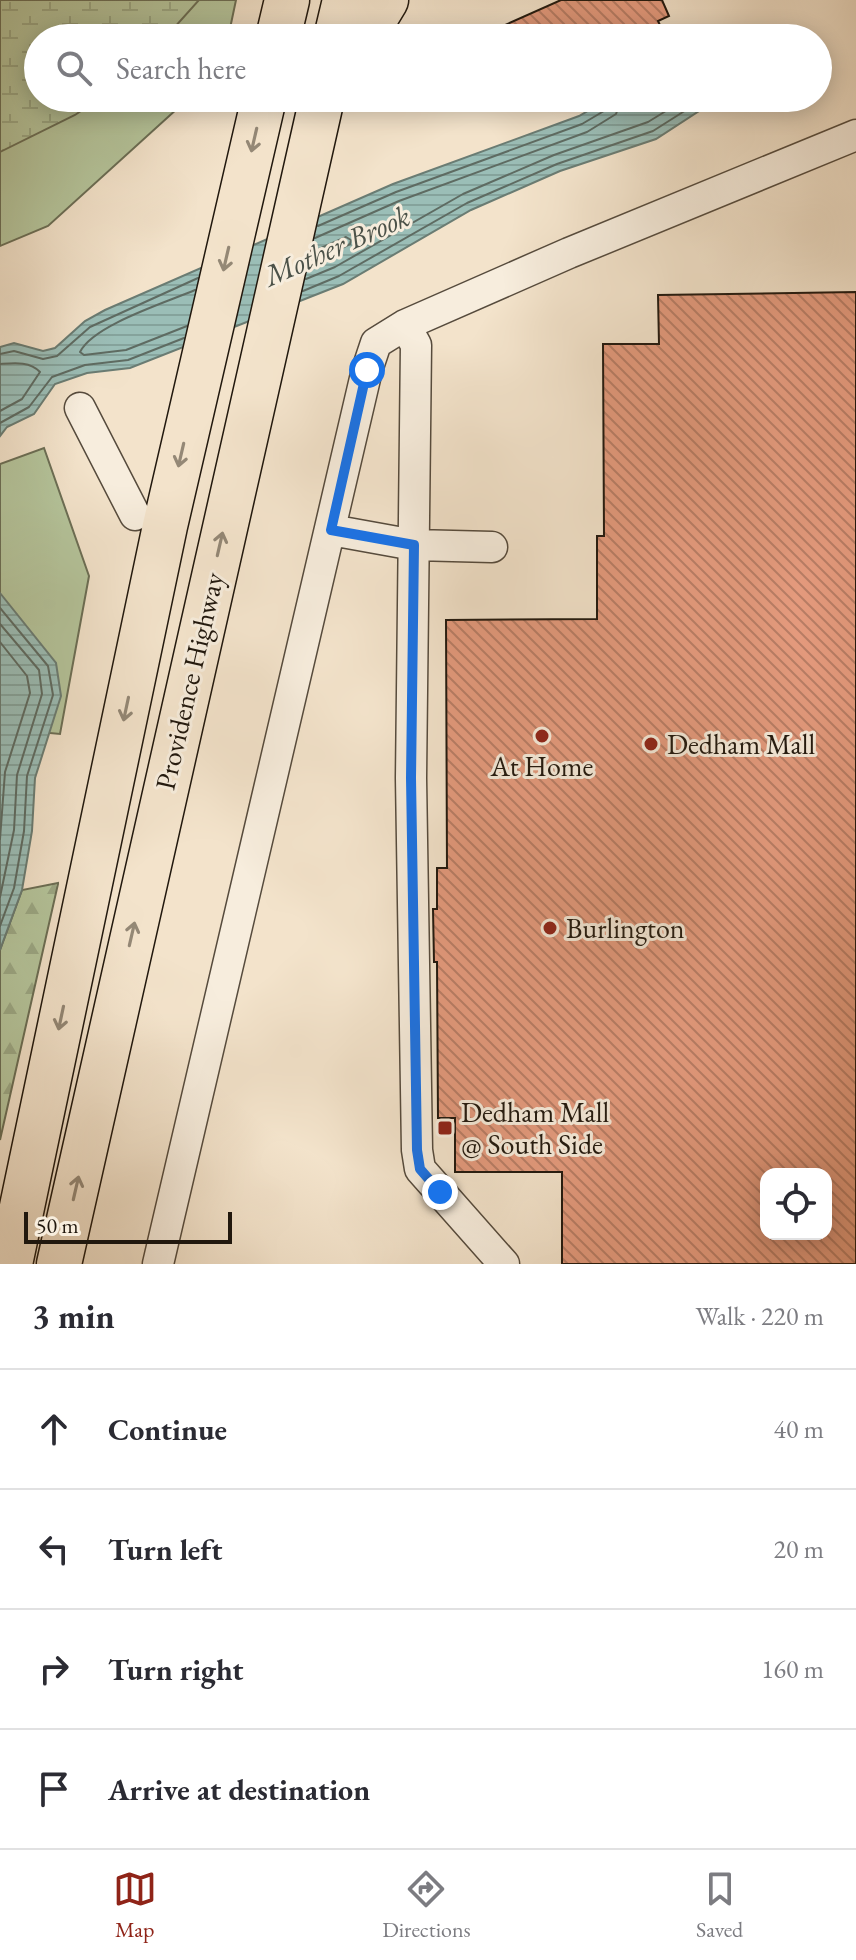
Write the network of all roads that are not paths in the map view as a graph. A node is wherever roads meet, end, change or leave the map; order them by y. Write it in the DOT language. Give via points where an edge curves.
graph roads {
  1 [pos="287,0"];
  2 [pos="345,0"];
  3 [pos="386,0"];
  4 [pos="281,24"];
  5 [pos="339,24"];
  6 [pos="371,24"];
  7 [pos="261,112"];
  8 [pos="320,112"];
  9 [pos="856,135"];
  10 [pos="405,325"];
  11 [pos="80,408"];
  12 [pos="135,515"];
  13 [pos="331,530"];
  14 [pos="414,545"];
  15 [pos="492,547"];
  16 [pos="10,1264"];
  17 [pos="59,1264"];
  18 [pos="158,1264"];
  19 [pos="504,1264"];
  1 -- 4 [label="highway"];
  2 -- 5 [label="highway"];
  3 -- 6 [label="highway"];
  7 -- 16 [label="highway, Providence Highway, one-way" via="133,674"];
  17 -- 8 [label="highway, Providence Highway, one-way"];
  9 -- 10 [label="lane"];
  10 -- 13 [label="lane" via="376,343"];
  10 -- 14 [label="lane" via="416,345"];
  11 -- 12 [label="lane"];
  13 -- 14 [label="lane"];
  13 -- 18 [label="lane"];
  14 -- 15 [label="lane"];
  14 -- 19 [label="lane" via="411,778 417,1150 420,1169"];
}
